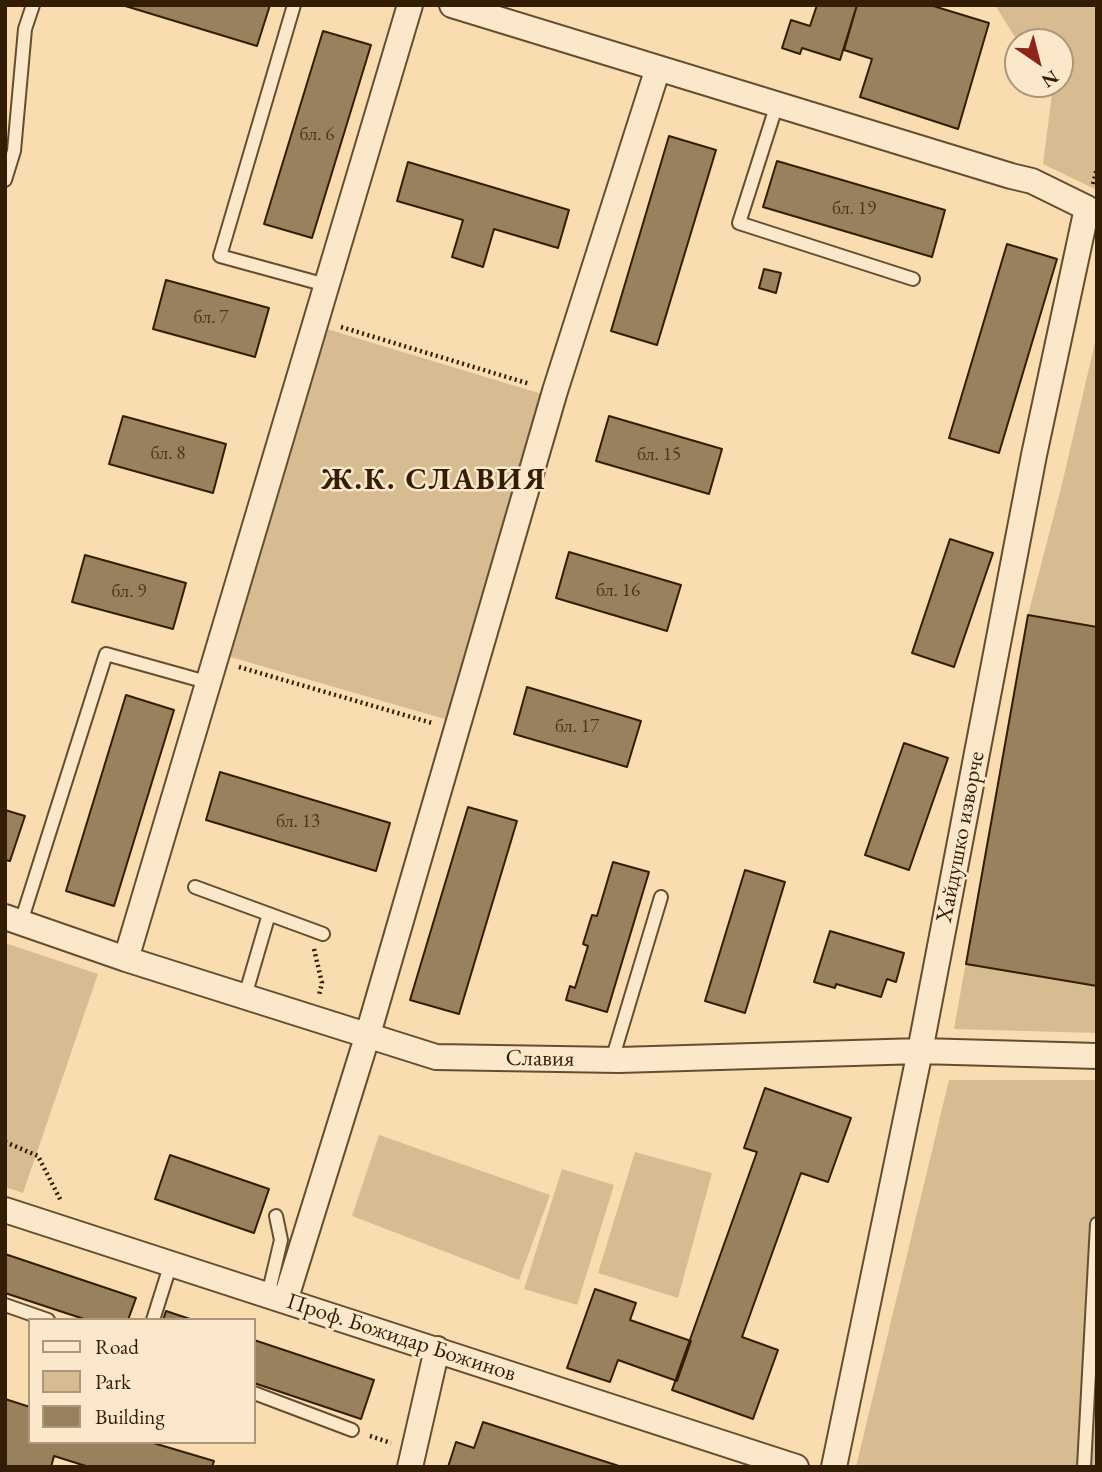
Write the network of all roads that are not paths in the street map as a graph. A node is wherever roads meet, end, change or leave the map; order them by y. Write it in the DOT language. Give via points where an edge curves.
graph roads {
  1 [pos="33,5"];
  2 [pos="294,5"];
  3 [pos="410,5"];
  4 [pos="452,5"];
  5 [pos="658,68"];
  6 [pos="777,104"];
  7 [pos="5,180"];
  8 [pos="913,279"];
  9 [pos="326,285"];
  10 [pos="213,672"];
  11 [pos="195,887"];
  12 [pos="661,897"];
  13 [pos="269,914"];
  14 [pos="13,919"];
  15 [pos="317,932"];
  16 [pos="125,959"];
  17 [pos="246,996"];
  18 [pos="368,1034"];
  19 [pos="920,1051"];
  20 [pos="1097,1056"];
  21 [pos="612,1060"];
  22 [pos="5,1210"];
  23 [pos="276,1216"];
  24 [pos="1097,1224"];
  25 [pos="171,1264"];
  26 [pos="276,1298"];
  27 [pos="5,1305"];
  28 [pos="42,1318"];
  29 [pos="154,1318"];
  30 [pos="437,1349"];
  31 [pos="256,1394"];
  32 [pos="352,1430"];
  33 [pos="412,1459"];
  34 [pos="796,1467"];
  35 [pos="834,1467"];
  36 [pos="1084,1467"];
  1 -- 7 [label="lane" via="25,29 14,151"];
  2 -- 9 [label="lane" via="220,256"];
  3 -- 9 [label="street"];
  4 -- 5 [label="street"];
  5 -- 6 [label="street"];
  5 -- 18 [label="street" via="555,391"];
  6 -- 8 [label="lane" via="739,223"];
  6 -- 19 [label="street, Хайдушко изворче" via="1032,181 1087,208 1034,455"];
  9 -- 10 [label="street"];
  10 -- 14 [label="lane" via="106,654"];
  10 -- 16 [label="street"];
  11 -- 13 [label="lane"];
  12 -- 21 [label="lane"];
  13 -- 15 [label="lane"];
  13 -- 17 [label="lane"];
  14 -- 16 [label="street, Славия"];
  16 -- 17 [label="street, Славия"];
  17 -- 18 [label="street, Славия"];
  18 -- 21 [label="street, Славия" via="436,1057"];
  18 -- 26 [label="street"];
  19 -- 20 [label="street, Славия"];
  19 -- 21 [label="street, Славия"];
  19 -- 35 [label="street, Хайдушко изворче"];
  22 -- 25 [label="street, Проф. Божидар Божинов"];
  23 -- 26 [label="lane" via="281,1240"];
  24 -- 36 [label="lane"];
  25 -- 26 [label="street, Проф. Божидар Божинов"];
  25 -- 29 [label="lane"];
  26 -- 30 [label="street, Проф. Божидар Божинов"];
  27 -- 28 [label="lane"];
  30 -- 33 [label="street"];
  30 -- 34 [label="street, Проф. Божидар Божинов"];
  31 -- 32 [label="lane"];
}
